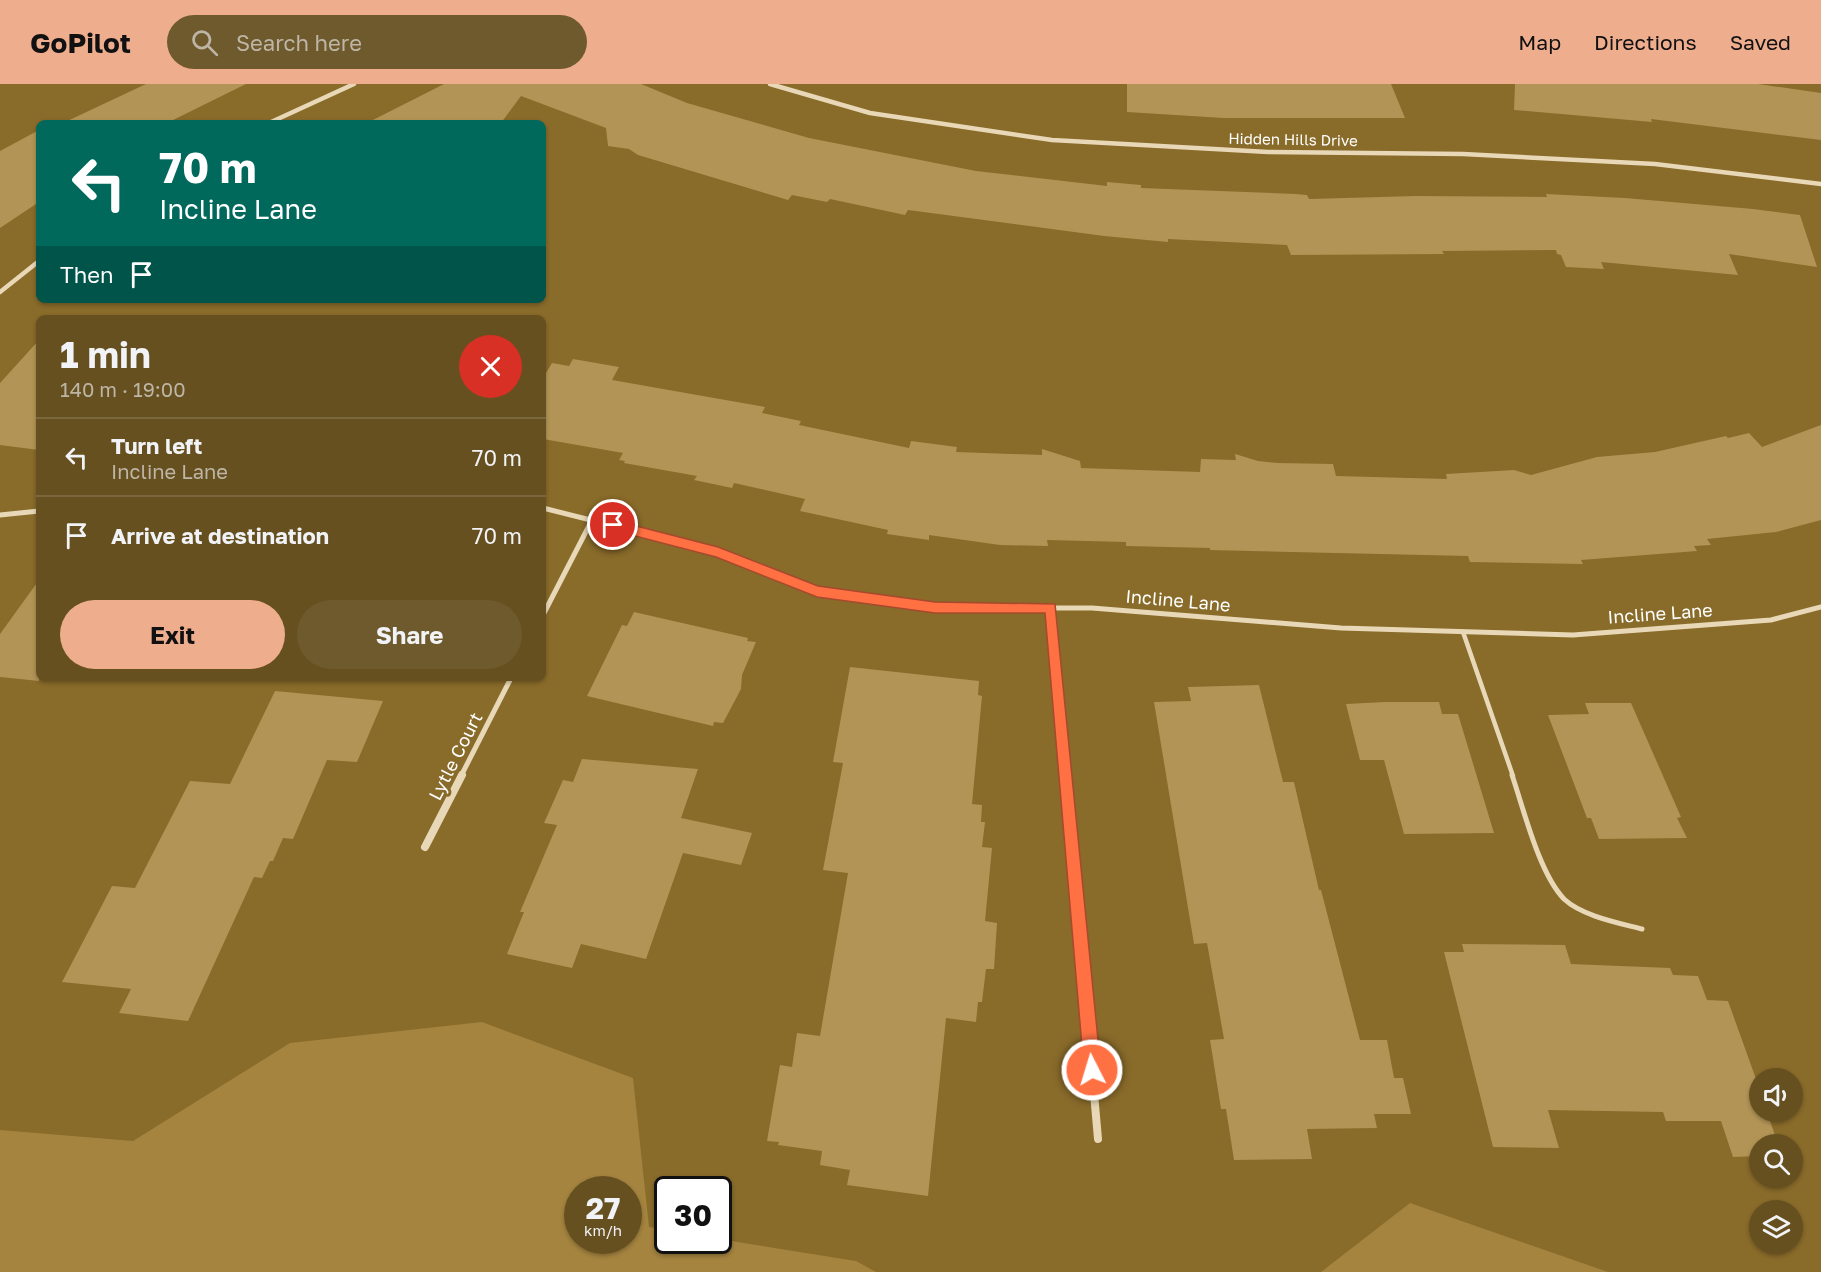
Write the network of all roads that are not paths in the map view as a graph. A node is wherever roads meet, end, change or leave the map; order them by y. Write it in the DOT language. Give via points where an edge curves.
graph roads {
  1 [pos="354,84"];
  2 [pos="770,84"];
  3 [pos="276,120"];
  4 [pos="1821,184"];
  5 [pos="36,263"];
  6 [pos="0,292"];
  7 [pos="546,509"];
  8 [pos="36,511"];
  9 [pos="0,515"];
  10 [pos="592,520"];
  11 [pos="1821,606"];
  12 [pos="1051,608"];
  13 [pos="546,609"];
  14 [pos="1463,632"];
  15 [pos="509,681"];
  16 [pos="425,847"];
  17 [pos="1642,929"];
  18 [pos="1098,1139"];
  1 -- 3 [label="street"];
  2 -- 4 [label="street, Hidden Hills Drive" via="870,113 1052,140 1268,152 1462,154 1654,164"];
  5 -- 6 [label="street"];
  7 -- 10 [label="street, Incline Lane"];
  8 -- 9 [label="street"];
  10 -- 12 [label="street, Incline Lane" via="718,552 817,591 935,608"];
  10 -- 13 [label="street"];
  11 -- 14 [label="street, Incline Lane" via="1771,620 1585,634"];
  12 -- 14 [label="street, Incline Lane" via="1341,628"];
  12 -- 18 [label="street"];
  14 -- 17 [label="lane" via="1547,875 1565,900 1594,916"];
  15 -- 16 [label="street, Lytle Court"];
}
